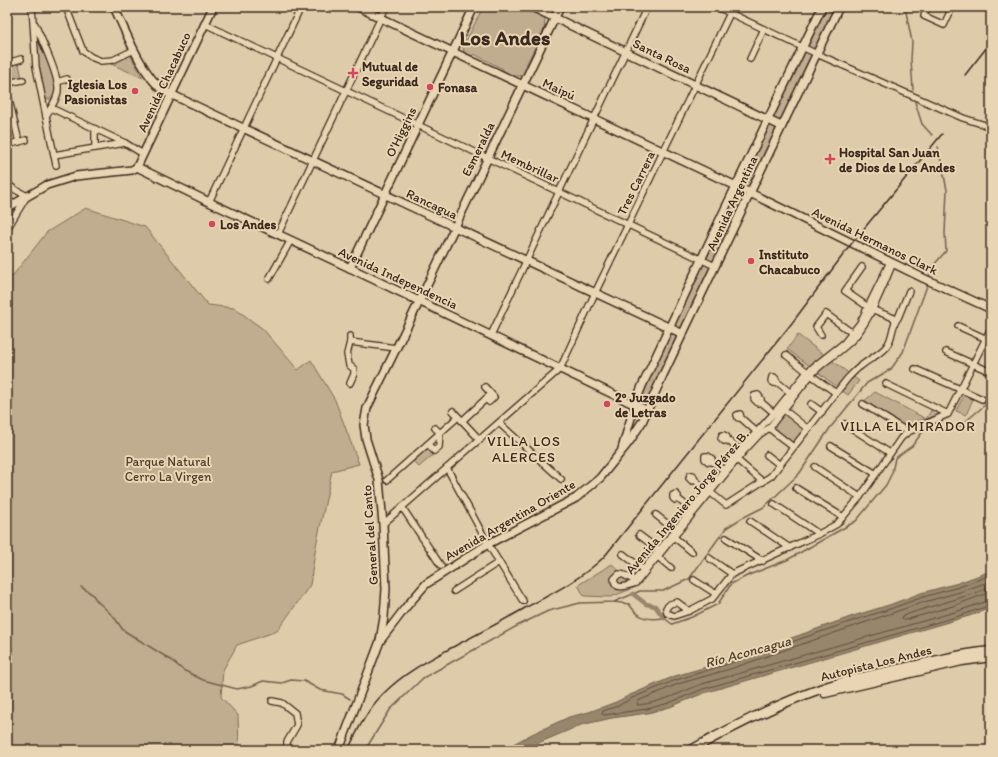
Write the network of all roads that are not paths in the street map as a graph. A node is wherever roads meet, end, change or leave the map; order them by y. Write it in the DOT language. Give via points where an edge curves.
graph roads {
  1 [pos="32,7"];
  2 [pos="66,7"];
  3 [pos="114,7"];
  4 [pos="213,7"];
  5 [pos="300,7"];
  6 [pos="358,7"];
  7 [pos="386,7"];
  8 [pos="474,7"];
  9 [pos="532,7"];
  10 [pos="560,7"];
  11 [pos="647,7"];
  12 [pos="718,7"];
  13 [pos="734,7"];
  14 [pos="822,7"];
  15 [pos="839,7"];
  16 [pos="927,7"];
  17 [pos="945,7"];
  18 [pos="730,13"];
  19 [pos="546,14"];
  20 [pos="32,18"];
  21 [pos="381,18"];
  22 [pos="554,18"];
  23 [pos="205,24"];
  24 [pos="764,29"];
  25 [pos="548,31"];
  26 [pos="461,34"];
  27 [pos="802,48"];
  28 [pos="134,50"];
  29 [pos="453,52"];
  30 [pos="626,52"];
  31 [pos="816,54"];
  32 [pos="276,58"];
  33 [pos="21,59"];
  34 [pos="468,59"];
  35 [pos="750,59"];
  36 [pos="7,62"];
  37 [pos="527,75"];
  38 [pos="67,79"];
  39 [pos="510,79"];
  40 [pos="23,80"];
  41 [pos="57,82"];
  42 [pos="7,83"];
  43 [pos="522,85"];
  44 [pos="696,85"];
  45 [pos="7,91"];
  46 [pos="346,91"];
  47 [pos="171,95"];
  48 [pos="43,100"];
  49 [pos="54,102"];
  50 [pos="51,108"];
  51 [pos="10,115"];
  52 [pos="46,116"];
  53 [pos="594,118"];
  54 [pos="768,120"];
  55 [pos="989,124"];
  56 [pos="418,125"];
  57 [pos="781,126"];
  58 [pos="95,129"];
  59 [pos="243,129"];
  60 [pos="26,140"];
  61 [pos="19,142"];
  62 [pos="125,143"];
  63 [pos="7,145"];
  64 [pos="95,148"];
  65 [pos="664,152"];
  66 [pos="144,154"];
  67 [pos="54,155"];
  68 [pos="487,158"];
  69 [pos="313,161"];
  70 [pos="56,165"];
  71 [pos="138,167"];
  72 [pos="7,184"];
  73 [pos="736,186"];
  74 [pos="558,192"];
  75 [pos="750,193"];
  76 [pos="384,195"];
  77 [pos="27,196"];
  78 [pos="209,202"];
  79 [pos="7,208"];
  80 [pos="628,225"];
  81 [pos="454,227"];
  82 [pos="7,229"];
  83 [pos="278,234"];
  84 [pos="291,240"];
  85 [pos="701,260"];
  86 [pos="526,261"];
  87 [pos="892,262"];
  88 [pos="715,266"];
  89 [pos="862,267"];
  90 [pos="350,268"];
  91 [pos="269,279"];
  92 [pos="909,291"];
  93 [pos="595,293"];
  94 [pos="419,302"];
  95 [pos="870,308"];
  96 [pos="991,309"];
  97 [pos="895,321"];
  98 [pos="958,326"];
  99 [pos="670,328"];
  100 [pos="991,328"];
  101 [pos="683,334"];
  102 [pos="854,334"];
  103 [pos="491,335"];
  104 [pos="821,335"];
  105 [pos="988,340"];
  106 [pos="396,348"];
  107 [pos="946,352"];
  108 [pos="786,355"];
  109 [pos="973,364"];
  110 [pos="915,368"];
  111 [pos="560,369"];
  112 [pos="991,372"];
  113 [pos="809,373"];
  114 [pos="776,381"];
  115 [pos="350,383"];
  116 [pos="886,384"];
  117 [pos="485,387"];
  118 [pos="961,390"];
  119 [pos="836,393"];
  120 [pos="792,394"];
  121 [pos="982,399"];
  122 [pos="761,402"];
  123 [pos="635,404"];
  124 [pos="811,404"];
  125 [pos="862,404"];
  126 [pos="783,409"];
  127 [pos="648,410"];
  128 [pos="453,411"];
  129 [pos="822,412"];
  130 [pos="774,413"];
  131 [pos="948,414"];
  132 [pos="741,418"];
  133 [pos="460,419"];
  134 [pos="499,423"];
  135 [pos="845,424"];
  136 [pos="435,428"];
  137 [pos="769,428"];
  138 [pos="808,428"];
  139 [pos="908,432"];
  140 [pos="440,433"];
  141 [pos="758,433"];
  142 [pos="480,440"];
  143 [pos="727,440"];
  144 [pos="428,444"];
  145 [pos="831,446"];
  146 [pos="793,447"];
  147 [pos="740,450"];
  148 [pos="890,453"];
  149 [pos="620,455"];
  150 [pos="767,455"];
  151 [pos="736,459"];
  152 [pos="712,461"];
  153 [pos="780,465"];
  154 [pos="447,468"];
  155 [pos="815,468"];
  156 [pos="724,470"];
  157 [pos="876,474"];
  158 [pos="561,479"];
  159 [pos="387,480"];
  160 [pos="695,480"];
  161 [pos="763,482"];
  162 [pos="796,488"];
  163 [pos="709,491"];
  164 [pos="860,497"];
  165 [pos="678,499"];
  166 [pos="774,504"];
  167 [pos="402,507"];
  168 [pos="692,510"];
  169 [pos="656,515"];
  170 [pos="843,517"];
  171 [pos="750,521"];
  172 [pos="383,524"];
  173 [pos="675,530"];
  174 [pos="820,534"];
  175 [pos="639,535"];
  176 [pos="674,537"];
  177 [pos="726,538"];
  178 [pos="488,544"];
  179 [pos="790,548"];
  180 [pos="659,550"];
  181 [pos="692,552"];
  182 [pos="624,554"];
  183 [pos="658,557"];
  184 [pos="708,558"];
  185 [pos="763,561"];
  186 [pos="499,562"];
  187 [pos="441,566"];
  188 [pos="670,569"];
  189 [pos="645,571"];
  190 [pos="732,574"];
  191 [pos="694,580"];
  192 [pos="454,591"];
  193 [pos="716,594"];
  194 [pos="523,601"];
  195 [pos="689,610"];
  196 [pos="380,641"];
  197 [pos="991,651"];
  198 [pos="991,657"];
  199 [pos="272,701"];
  200 [pos="771,710"];
  201 [pos="287,750"];
  202 [pos="339,750"];
  203 [pos="691,750"];
  1 -- 20 [label="street"];
  2 -- 28 [label="street" via="83,51 91,57 101,61 113,60"];
  3 -- 28 [label="main road, Rancagua"];
  4 -- 23 [label="main road, Avenida Chacabuco"];
  5 -- 32 [label="street"];
  6 -- 21 [label="main road, Maipú"];
  7 -- 21 [label="street"];
  8 -- 26 [label="main road, O'Higgins"];
  9 -- 19 [label="main road, Santa Rosa"];
  10 -- 22 [label="main road, Esmeralda"];
  11 -- 30 [label="street"];
  12 -- 18 [label="street"];
  13 -- 18 [label="street, Tres Carrera"];
  14 -- 27 [label="main road, Avenida Argentina"];
  15 -- 31 [label="main road, Avenida Argentina"];
  16 -- 17 [label="street" via="924,16 944,25 951,10"];
  18 -- 24 [label="street"];
  18 -- 44 [label="street, Tres Carrera"];
  19 -- 22 [label="main road, Santa Rosa"];
  19 -- 25 [label="main road" via="550,23"];
  20 -- 41 [label="street"];
  20 -- 48 [label="street" via="36,67"];
  21 -- 29 [label="main road, Maipú"];
  21 -- 46 [label="street"];
  22 -- 25 [label="main road, Esmeralda"];
  22 -- 30 [label="main road, Santa Rosa"];
  23 -- 32 [label="street, Membrillar"];
  23 -- 47 [label="main road, Avenida Chacabuco"];
  24 -- 27 [label="street"];
  24 -- 35 [label="street"];
  25 -- 37 [label="main road, Esmeralda"];
  26 -- 29 [label="main road, O'Higgins"];
  26 -- 34 [label="main road" via="460,47"];
  27 -- 31 [label="street"];
  27 -- 54 [label="main road, Avenida Argentina"];
  28 -- 47 [label="main road, Rancagua" via="154,82"];
  29 -- 34 [label="main road, Maipú"];
  29 -- 56 [label="main road, O'Higgins"];
  30 -- 44 [label="main road, Santa Rosa"];
  30 -- 53 [label="street"];
  31 -- 55 [label="street" via="963,118"];
  31 -- 57 [label="main road, Avenida Argentina"];
  32 -- 46 [label="street, Membrillar"];
  32 -- 59 [label="street"];
  33 -- 36 [label="street"];
  34 -- 39 [label="main road, Maipú"];
  37 -- 39 [label="main road" via="518,80"];
  37 -- 43 [label="main road, Esmeralda"];
  38 -- 41 [label="street"];
  39 -- 43 [label="main road, Maipú"];
  40 -- 42 [label="street"];
  41 -- 49 [label="street" via="59,90"];
  43 -- 53 [label="main road, Maipú"];
  43 -- 68 [label="main road, Esmeralda"];
  44 -- 54 [label="main road, Santa Rosa"];
  44 -- 65 [label="street, Tres Carrera"];
  45 -- 51 [label="street"];
  46 -- 56 [label="street, Membrillar"];
  46 -- 69 [label="street"];
  47 -- 59 [label="main road, Rancagua"];
  47 -- 66 [label="main road, Avenida Chacabuco"];
  48 -- 49 [label="street"];
  48 -- 52 [label="street"];
  49 -- 50 [label="street"];
  50 -- 52 [label="street"];
  50 -- 58 [label="street"];
  51 -- 61 [label="street"];
  52 -- 67 [label="street"];
  53 -- 65 [label="main road, Maipú"];
  53 -- 74 [label="street"];
  54 -- 57 [label="main road, Santa Rosa"];
  54 -- 73 [label="main road, Avenida Argentina"];
  56 -- 68 [label="street, Membrillar"];
  56 -- 76 [label="main road, O'Higgins"];
  57 -- 75 [label="main road, Avenida Argentina"];
  58 -- 62 [label="street"];
  58 -- 64 [label="street"];
  59 -- 69 [label="main road, Rancagua"];
  59 -- 78 [label="street"];
  60 -- 61 [label="street"];
  61 -- 63 [label="street"];
  62 -- 64 [label="street"];
  62 -- 66 [label="street"];
  64 -- 67 [label="street"];
  65 -- 73 [label="main road, Maipú"];
  65 -- 80 [label="street, Tres Carrera"];
  66 -- 71 [label="main road, Avenida Chacabuco"];
  67 -- 70 [label="street"];
  68 -- 74 [label="street, Membrillar"];
  68 -- 81 [label="main road, Esmeralda"];
  69 -- 76 [label="main road, Rancagua"];
  69 -- 83 [label="street"];
  71 -- 77 [label="main road" via="132,170 76,176 47,185"];
  71 -- 78 [label="main road, Avenida Independencia"];
  72 -- 77 [label="street"];
  73 -- 75 [label="main road, Maipú"];
  73 -- 85 [label="main road, Avenida Argentina"];
  74 -- 80 [label="street, Membrillar"];
  74 -- 86 [label="street"];
  75 -- 87 [label="main road, Avenida Hermanos Clark"];
  75 -- 88 [label="main road, Avenida Argentina"];
  76 -- 81 [label="main road, Rancagua"];
  76 -- 90 [label="main road, O'Higgins"];
  77 -- 79 [label="main road"];
  77 -- 82 [label="street"];
  78 -- 83 [label="main road, Avenida Independencia"];
  80 -- 85 [label="street, Membrillar"];
  80 -- 93 [label="street, Tres Carrera"];
  81 -- 86 [label="main road, Rancagua"];
  81 -- 94 [label="main road, Esmeralda"];
  83 -- 84 [label="main road, Avenida Independencia"];
  84 -- 90 [label="main road, Avenida Independencia"];
  84 -- 91 [label="street"];
  85 -- 88 [label="street, Membrillar"];
  85 -- 99 [label="main road, Avenida Argentina"];
  86 -- 93 [label="main road, Rancagua"];
  86 -- 103 [label="street"];
  87 -- 95 [label="street, Avenida Ingeniero Jorge Pérez B."];
  87 -- 96 [label="main road, Avenida Hermanos Clark"];
  88 -- 101 [label="main road, Avenida Argentina"];
  89 -- 95 [label="street" via="845,291"];
  90 -- 94 [label="main road, Avenida Independencia"];
  92 -- 97 [label="street"];
  93 -- 99 [label="main road, Rancagua"];
  93 -- 111 [label="street, Tres Carrera"];
  94 -- 103 [label="main road, Avenida Independencia"];
  94 -- 106 [label="main road, General del Canto"];
  95 -- 97 [label="street" via="894,318"];
  95 -- 102 [label="street, Avenida Ingeniero Jorge Pérez B."];
  97 -- 119 [label="street" via="888,345 860,366"];
  98 -- 105 [label="street"];
  99 -- 101 [label="main road, Rancagua"];
  99 -- 123 [label="main road, Avenida Argentina"];
  100 -- 105 [label="street"];
  101 -- 127 [label="main road, Avenida Argentina"];
  102 -- 104 [label="street" via="826,314 816,327"];
  102 -- 113 [label="street, Avenida Ingeniero Jorge Pérez B." via="847,346"];
  103 -- 111 [label="main road, Avenida Independencia"];
  105 -- 109 [label="street"];
  106 -- 115 [label="street" via="350,339 346,354 349,365 354,369"];
  106 -- 172 [label="main road, General del Canto" via="367,408 364,425 378,480"];
  107 -- 109 [label="street"];
  108 -- 113 [label="street"];
  109 -- 112 [label="street"];
  109 -- 118 [label="street"];
  110 -- 118 [label="street"];
  111 -- 123 [label="main road, Avenida Independencia"];
  111 -- 134 [label="street"];
  113 -- 119 [label="street"];
  113 -- 120 [label="street, Avenida Ingeniero Jorge Pérez B."];
  114 -- 120 [label="street"];
  116 -- 131 [label="street"];
  117 -- 133 [label="street" via="492,396"];
  118 -- 121 [label="street"];
  118 -- 131 [label="street"];
  119 -- 129 [label="street"];
  120 -- 126 [label="street, Avenida Ingeniero Jorge Pérez B."];
  120 -- 130 [label="street, Avenida Ingeniero Jorge Pérez B."];
  122 -- 130 [label="street"];
  123 -- 127 [label="main road, Avenida Independencia"];
  123 -- 149 [label="main road, Avenida Argentina Oriente"];
  124 -- 129 [label="street"];
  125 -- 139 [label="street"];
  126 -- 137 [label="street, Avenida Ingeniero Jorge Pérez B."];
  126 -- 138 [label="street"];
  127 -- 149 [label="main road, Avenida Argentina Oriente"];
  128 -- 133 [label="street"];
  129 -- 138 [label="street"];
  130 -- 141 [label="street, Avenida Ingeniero Jorge Pérez B."];
  131 -- 139 [label="street"];
  132 -- 141 [label="street"];
  133 -- 140 [label="street"];
  133 -- 142 [label="street"];
  134 -- 142 [label="street"];
  134 -- 158 [label="street"];
  135 -- 148 [label="street"];
  136 -- 140 [label="street"];
  137 -- 141 [label="street, Avenida Ingeniero Jorge Pérez B."];
  137 -- 146 [label="street"];
  138 -- 146 [label="street"];
  139 -- 148 [label="street"];
  140 -- 144 [label="street"];
  140 -- 144 [label="street" via="439,446 434,451"];
  141 -- 147 [label="street, Avenida Ingeniero Jorge Pérez B."];
  141 -- 151 [label="street, Avenida Ingeniero Jorge Pérez B."];
  142 -- 154 [label="street"];
  143 -- 147 [label="street"];
  144 -- 159 [label="street"];
  145 -- 157 [label="street"];
  146 -- 153 [label="street"];
  147 -- 151 [label="street, Avenida Ingeniero Jorge Pérez B."];
  148 -- 157 [label="street"];
  149 -- 178 [label="main road, Avenida Argentina Oriente" via="600,478 576,498"];
  150 -- 153 [label="street"];
  151 -- 156 [label="street, Avenida Ingeniero Jorge Pérez B."];
  151 -- 161 [label="street"];
  151 -- 163 [label="street, Avenida Ingeniero Jorge Pérez B."];
  152 -- 156 [label="street"];
  153 -- 161 [label="street"];
  154 -- 167 [label="street"];
  154 -- 178 [label="street"];
  155 -- 164 [label="street"];
  156 -- 163 [label="street, Avenida Ingeniero Jorge Pérez B."];
  157 -- 164 [label="street"];
  160 -- 163 [label="street"];
  161 -- 163 [label="street" via="726,506"];
  162 -- 170 [label="street"];
  163 -- 168 [label="street, Avenida Ingeniero Jorge Pérez B."];
  163 -- 176 [label="street, Avenida Ingeniero Jorge Pérez B."];
  164 -- 170 [label="street"];
  165 -- 168 [label="street"];
  166 -- 174 [label="street"];
  167 -- 172 [label="street"];
  167 -- 187 [label="street"];
  168 -- 173 [label="street, Avenida Ingeniero Jorge Pérez B."];
  169 -- 173 [label="street"];
  170 -- 174 [label="street" via="837,524"];
  171 -- 179 [label="street"];
  172 -- 196 [label="main road, General del Canto" via="386,589"];
  173 -- 176 [label="street"];
  173 -- 180 [label="street, Avenida Ingeniero Jorge Pérez B."];
  174 -- 179 [label="street"];
  175 -- 180 [label="street"];
  176 -- 181 [label="street"];
  176 -- 183 [label="street, Avenida Ingeniero Jorge Pérez B."];
  177 -- 185 [label="street"];
  178 -- 186 [label="street"];
  178 -- 196 [label="main road, Avenida Argentina Oriente" via="426,584"];
  179 -- 185 [label="street"];
  180 -- 189 [label="street, Avenida Ingeniero Jorge Pérez B."];
  182 -- 189 [label="street"];
  183 -- 188 [label="street"];
  183 -- 189 [label="street, Avenida Ingeniero Jorge Pérez B."];
  184 -- 190 [label="street"];
  185 -- 190 [label="street"];
  186 -- 192 [label="street"];
  186 -- 194 [label="street"];
  189 -- 189 [label="street, Avenida Ingeniero Jorge Pérez B." via="635,580 619,574 614,582 618,587 636,583"];
  190 -- 193 [label="street"];
  191 -- 193 [label="street"];
  193 -- 195 [label="street" via="712,599"];
  196 -- 202 [label="main road, General del Canto"];
  197 -- 200 [label="highway, Autopista Los Andes" via="959,655 852,679"];
  198 -- 200 [label="highway, Autopista Los Andes" via="854,685"];
  199 -- 201 [label="street" via="282,703 295,713 297,725 287,742"];
  200 -- 203 [label="highway, Autopista Los Andes" via="730,728"];
}
